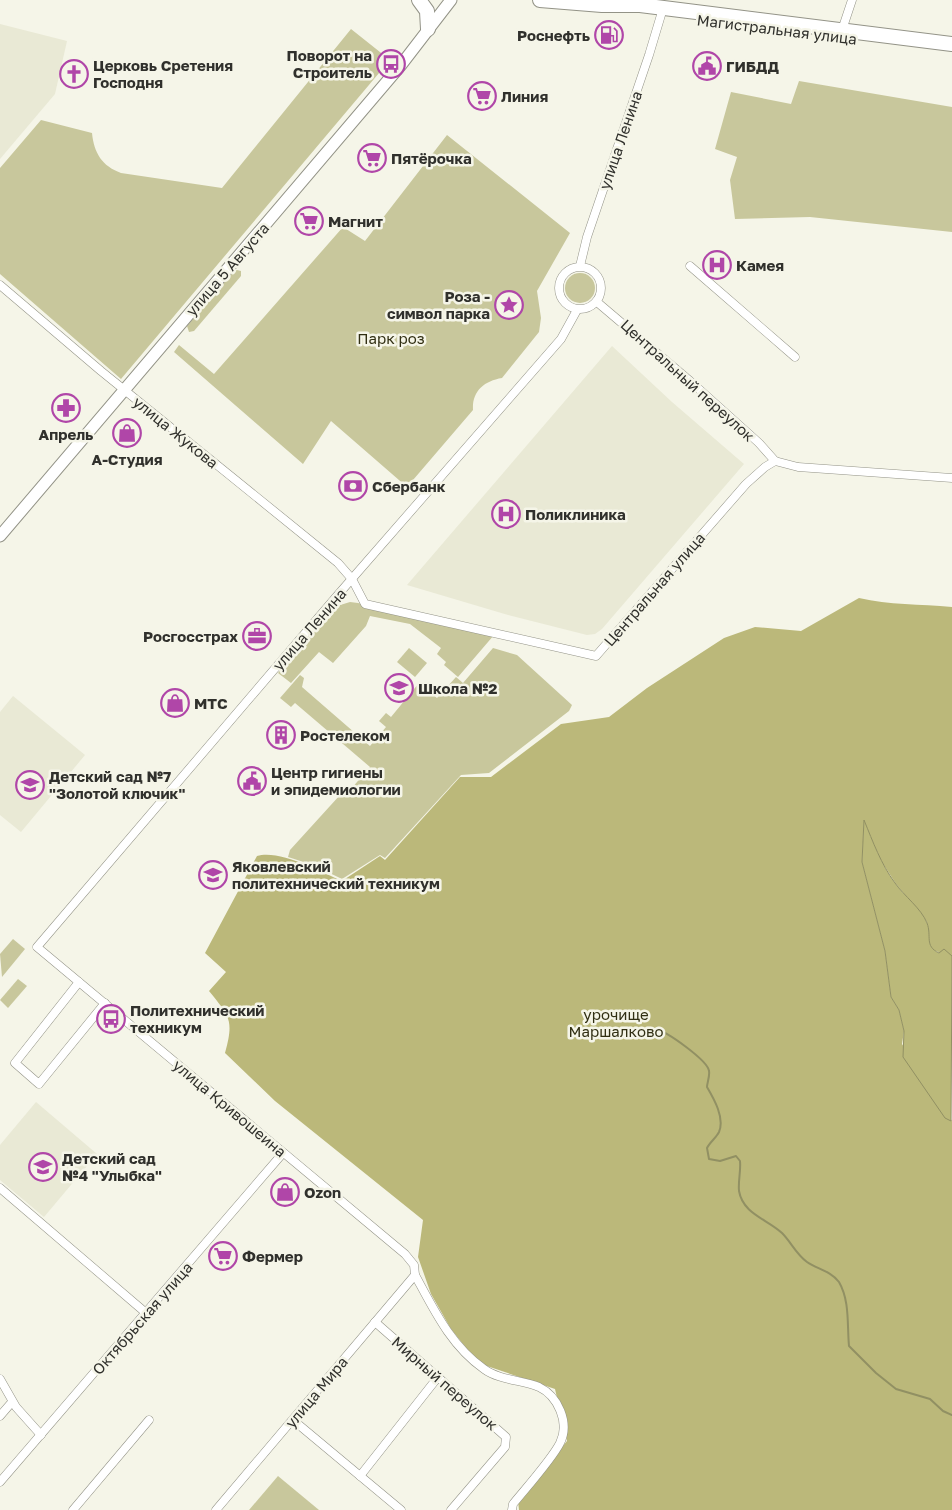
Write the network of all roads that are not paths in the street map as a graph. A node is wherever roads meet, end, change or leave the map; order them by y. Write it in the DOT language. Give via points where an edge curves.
graph roads {
  1 [pos="418,0"];
  2 [pos="451,0"];
  3 [pos="540,0"];
  4 [pos="852,0"];
  5 [pos="602,5"];
  6 [pos="661,15"];
  7 [pos="428,29"];
  8 [pos="842,30"];
  9 [pos="952,44"];
  10 [pos="952,51"];
  11 [pos="580,266"];
  12 [pos="690,266"];
  13 [pos="0,285"];
  14 [pos="597,302"];
  15 [pos="578,310"];
  16 [pos="795,357"];
  17 [pos="124,390"];
  18 [pos="775,461"];
  19 [pos="952,478"];
  20 [pos="0,536"];
  21 [pos="352,579"];
  22 [pos="37,946"];
  23 [pos="80,982"];
  24 [pos="105,1004"];
  25 [pos="283,1153"];
  26 [pos="0,1188"];
  27 [pos="415,1275"];
  28 [pos="146,1312"];
  29 [pos="376,1322"];
  30 [pos="438,1376"];
  31 [pos="0,1379"];
  32 [pos="12,1402"];
  33 [pos="0,1416"];
  34 [pos="148,1420"];
  35 [pos="293,1420"];
  36 [pos="41,1435"];
  37 [pos="360,1476"];
  38 [pos="0,1482"];
  39 [pos="73,1510"];
  40 [pos="216,1510"];
  41 [pos="401,1510"];
  42 [pos="452,1510"];
  43 [pos="512,1510"];
  1 -- 7 [label="highway" via="427,10"];
  2 -- 7 [label="street, улица 5 Августа"];
  3 -- 5 [label="highway, Магистральная улица"];
  4 -- 8 [label="street"];
  5 -- 6 [label="highway, Магистральная улица"];
  5 -- 8 [label="highway, Магистральная улица" via="640,5"];
  6 -- 10 [label="highway, Магистральная улица"];
  6 -- 11 [label="street, улица Ленина" via="586,237"];
  7 -- 17 [label="street, улица 5 Августа" via="401,65"];
  8 -- 9 [label="highway, Магистральная улица"];
  11 -- 14 [label="street" via="588,268 600,279 601,295"];
  11 -- 15 [label="street" via="565,272 558,287 563,302"];
  12 -- 16 [label="street"];
  13 -- 17 [label="street, улица Жукова"];
  14 -- 15 [label="street"];
  14 -- 18 [label="street, Центральный переулок" via="690,381"];
  15 -- 21 [label="street, улица Ленина" via="562,339"];
  17 -- 20 [label="street, улица 5 Августа"];
  17 -- 21 [label="street, улица Жукова" via="330,556"];
  18 -- 19 [label="street" via="798,467"];
  18 -- 21 [label="street, Центральная улица" via="746,484 596,656 365,604"];
  21 -- 22 [label="street, улица Ленина"];
  22 -- 23 [label="street, улица Кривошеина"];
  23 -- 24 [label="street, улица Кривошеина"];
  23 -- 24 [label="street" via="15,1063 39,1084"];
  24 -- 25 [label="street, улица Кривошеина"];
  25 -- 27 [label="street, улица Кривошеина" via="405,1254 414,1265"];
  25 -- 28 [label="street, Октябрьская улица"];
  26 -- 28 [label="street"];
  27 -- 29 [label="street, улица Мира"];
  27 -- 43 [label="street, улица Кривошеина" via="455,1344 486,1371 539,1388 554,1400 560,1411 563,1422 560,1443 513,1504"];
  28 -- 36 [label="street, Октябрьская улица"];
  29 -- 30 [label="street, Мирный переулок"];
  29 -- 35 [label="street, улица Мира"];
  30 -- 37 [label="street"];
  30 -- 42 [label="street, Мирный переулок" via="506,1437 505,1448"];
  31 -- 32 [label="street"];
  32 -- 33 [label="street"];
  32 -- 36 [label="street"];
  34 -- 39 [label="street"];
  35 -- 37 [label="street"];
  35 -- 40 [label="street, улица Мира"];
  36 -- 38 [label="street, Октябрьская улица"];
  37 -- 41 [label="street"];
}
